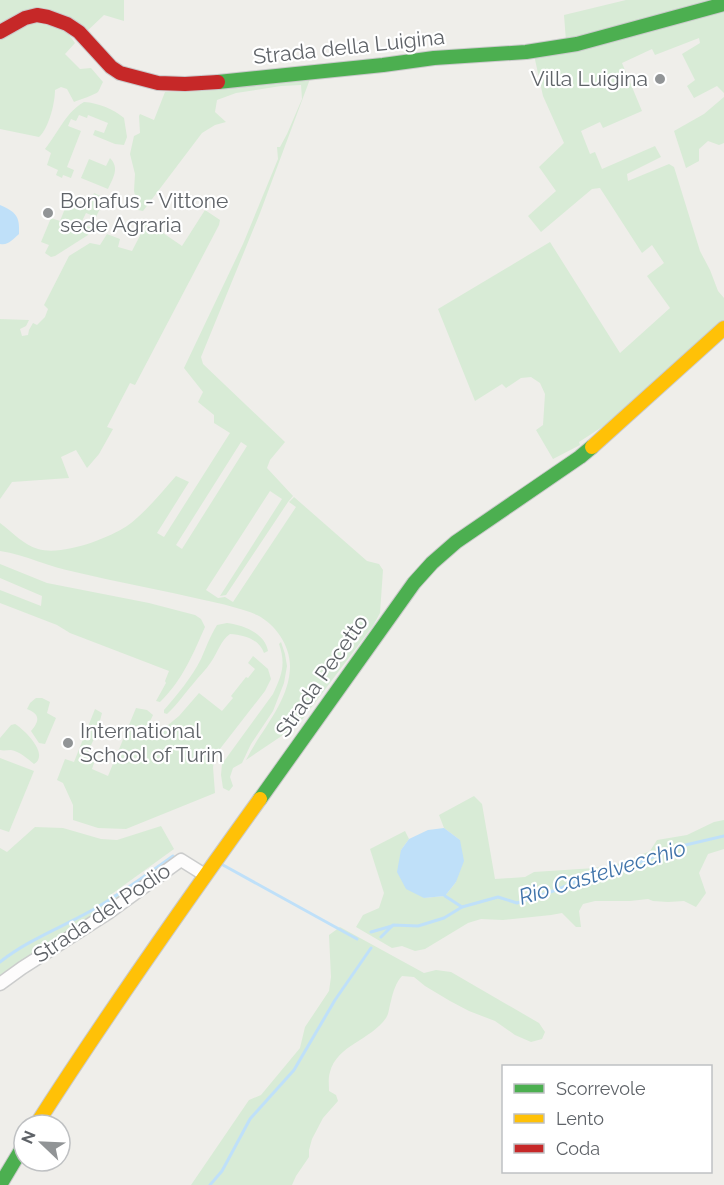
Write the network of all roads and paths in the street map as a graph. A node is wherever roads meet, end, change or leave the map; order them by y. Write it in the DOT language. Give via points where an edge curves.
graph roads {
  1 [pos="724,4"];
  2 [pos="0,32"];
  3 [pos="724,328"];
  4 [pos="205,875"];
  5 [pos="0,984"];
  6 [pos="44,1113"];
  7 [pos="12,1165"];
  8 [pos="0,1185"];
  1 -- 2 [label="main road, Strada della Luigina" via="577,44 526,52 434,57 185,84 159,83 120,73 79,32 48,17 25,18"];
  3 -- 4 [label="main road, Strada Pecetto" via="608,435 432,563"];
  4 -- 5 [label="street, Strada del Podio" via="181,860"];
  4 -- 6 [label="main road, Strada Pecetto"];
  7 -- 8 [label="main road"];
}
